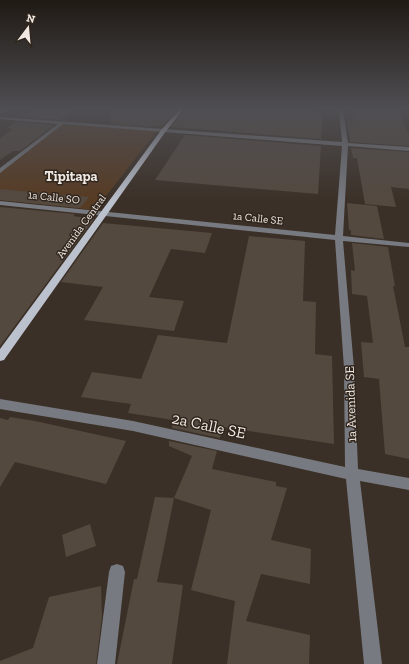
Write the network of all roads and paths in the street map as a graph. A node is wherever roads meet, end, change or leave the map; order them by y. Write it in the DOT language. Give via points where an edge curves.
graph roads {
  1 [pos="40,140"];
  2 [pos="157,140"];
  3 [pos="293,140"];
  4 [pos="345,140"];
  5 [pos="345,144"];
  6 [pos="409,149"];
  7 [pos="0,170"];
  8 [pos="0,203"];
  9 [pos="105,213"];
  10 [pos="339,238"];
  11 [pos="409,245"];
  12 [pos="0,357"];
  13 [pos="0,404"];
  14 [pos="352,474"];
  15 [pos="409,484"];
  16 [pos="116,572"];
  17 [pos="106,664"];
  18 [pos="373,664"];
  1 -- 7 [label="street"];
  2 -- 9 [label="main road, Avenida Central"];
  3 -- 5 [label="street"];
  4 -- 5 [label="street, 1a Avenida SE"];
  5 -- 6 [label="street"];
  5 -- 10 [label="street, 1a Avenida SE"];
  8 -- 9 [label="street, 1a Calle SO"];
  9 -- 10 [label="street, 1a Calle SE"];
  9 -- 12 [label="main road, Avenida Central"];
  10 -- 11 [label="street, 1a Calle SE"];
  10 -- 14 [label="street, 1a Avenida SE" via="349,368"];
  13 -- 14 [label="street, 2a Calle SE" via="133,426"];
  14 -- 15 [label="street, 2a Calle SE"];
  14 -- 18 [label="street, 1a Avenida SE"];
  16 -- 17 [label="street"];
}
